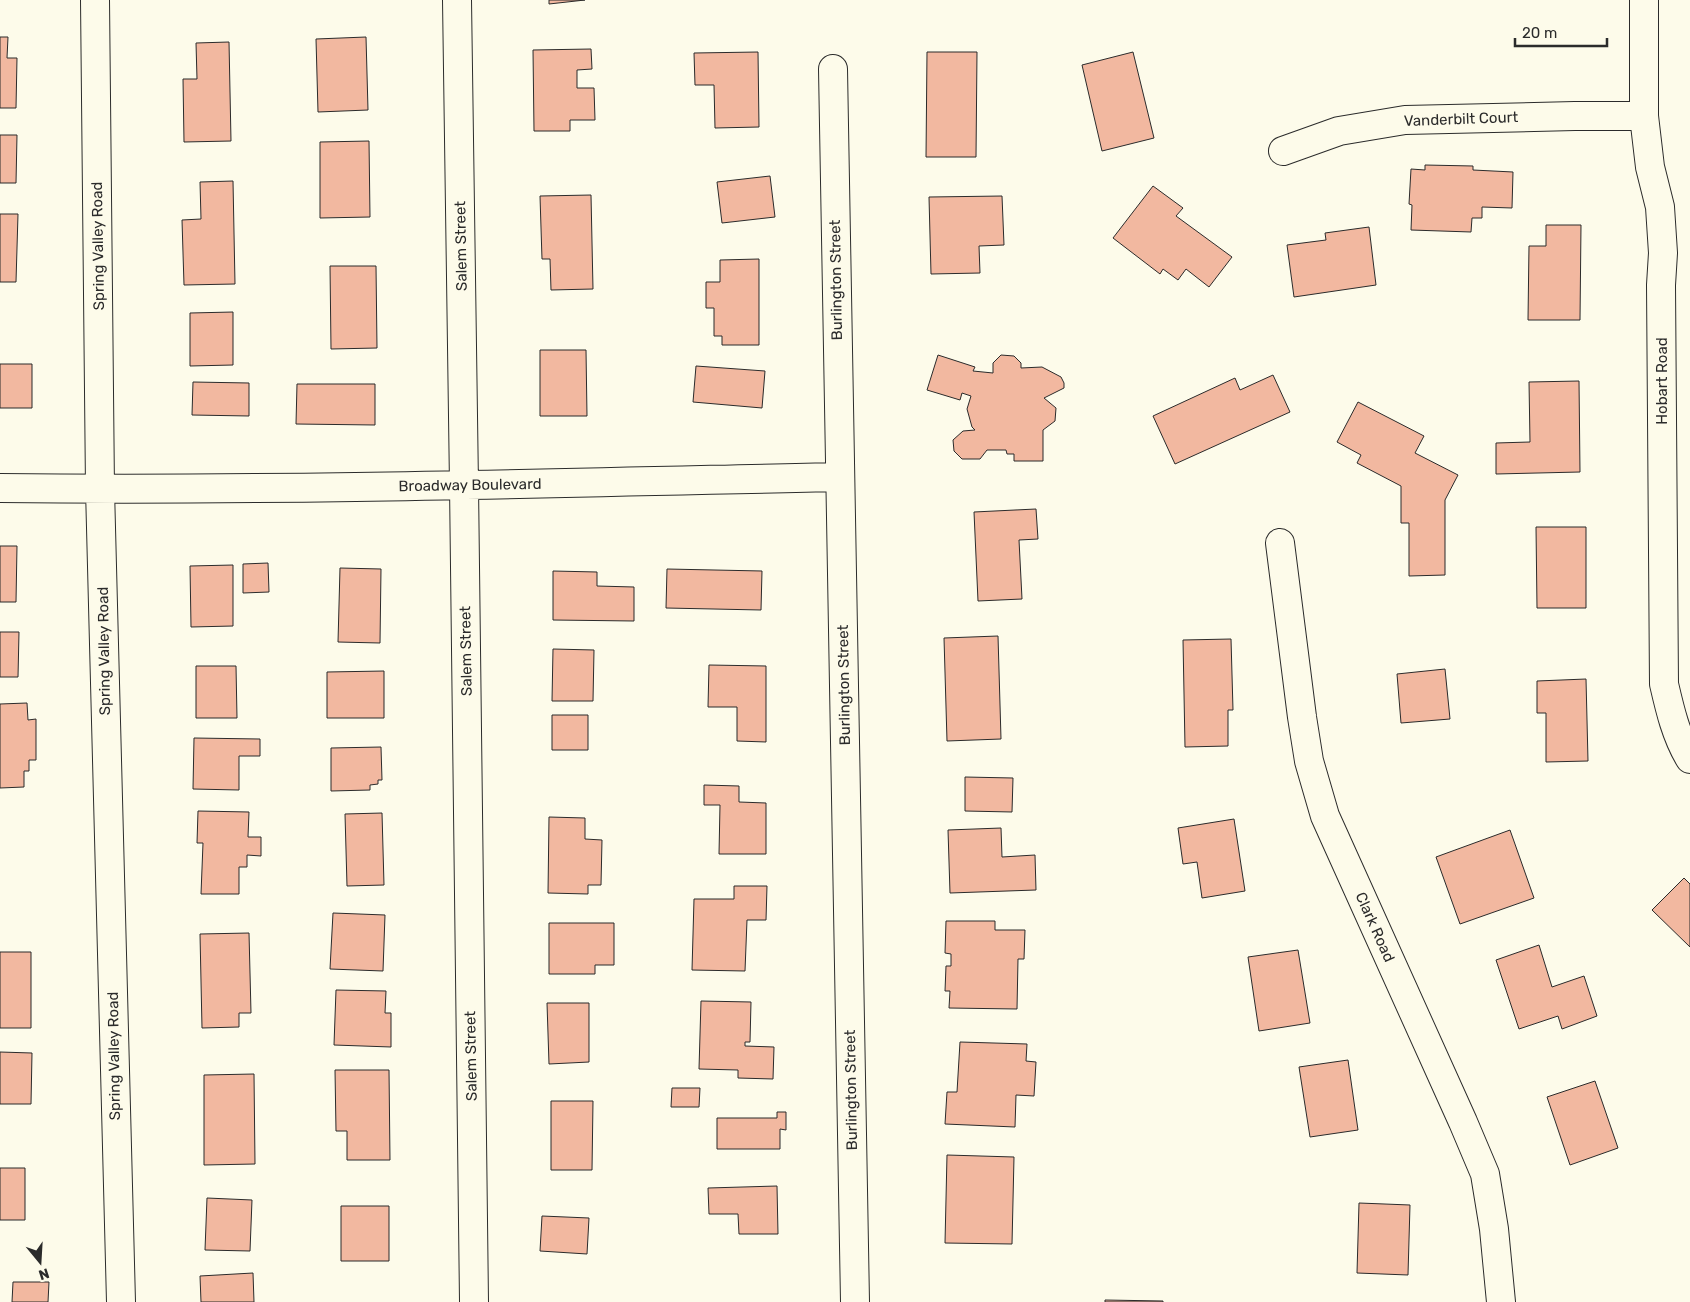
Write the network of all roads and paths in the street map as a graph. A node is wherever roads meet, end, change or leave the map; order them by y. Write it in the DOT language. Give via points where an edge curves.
graph roads {
  1 [pos="95,0"];
  2 [pos="457,0"];
  3 [pos="1644,0"];
  4 [pos="833,68"];
  5 [pos="1644,116"];
  6 [pos="1283,151"];
  7 [pos="840,477"];
  8 [pos="464,485"];
  9 [pos="0,488"];
  10 [pos="100,490"];
  11 [pos="1280,542"];
  12 [pos="1690,760"];
  13 [pos="121,1302"];
  14 [pos="474,1302"];
  15 [pos="856,1302"];
  16 [pos="1500,1302"];
  1 -- 10 [label="street, Spring Valley Road"];
  2 -- 8 [label="street, Salem Street"];
  3 -- 5 [label="street, Hobart Road"];
  4 -- 7 [label="street, Burlington Street"];
  5 -- 6 [label="street, Vanderbilt Court" via="1405,120 1339,131"];
  5 -- 12 [label="street, Hobart Road" via="1650,167 1660,207 1664,253 1661,285 1664,684 1671,716"];
  7 -- 8 [label="street, Broadway Boulevard"];
  7 -- 15 [label="street, Burlington Street"];
  8 -- 10 [label="street, Broadway Boulevard"];
  8 -- 14 [label="street, Salem Street"];
  9 -- 10 [label="street, Broadway Boulevard"];
  10 -- 13 [label="street, Spring Valley Road"];
  11 -- 16 [label="street, Clark Road" via="1302,717 1319,798 1485,1174 1494,1229"];
}
